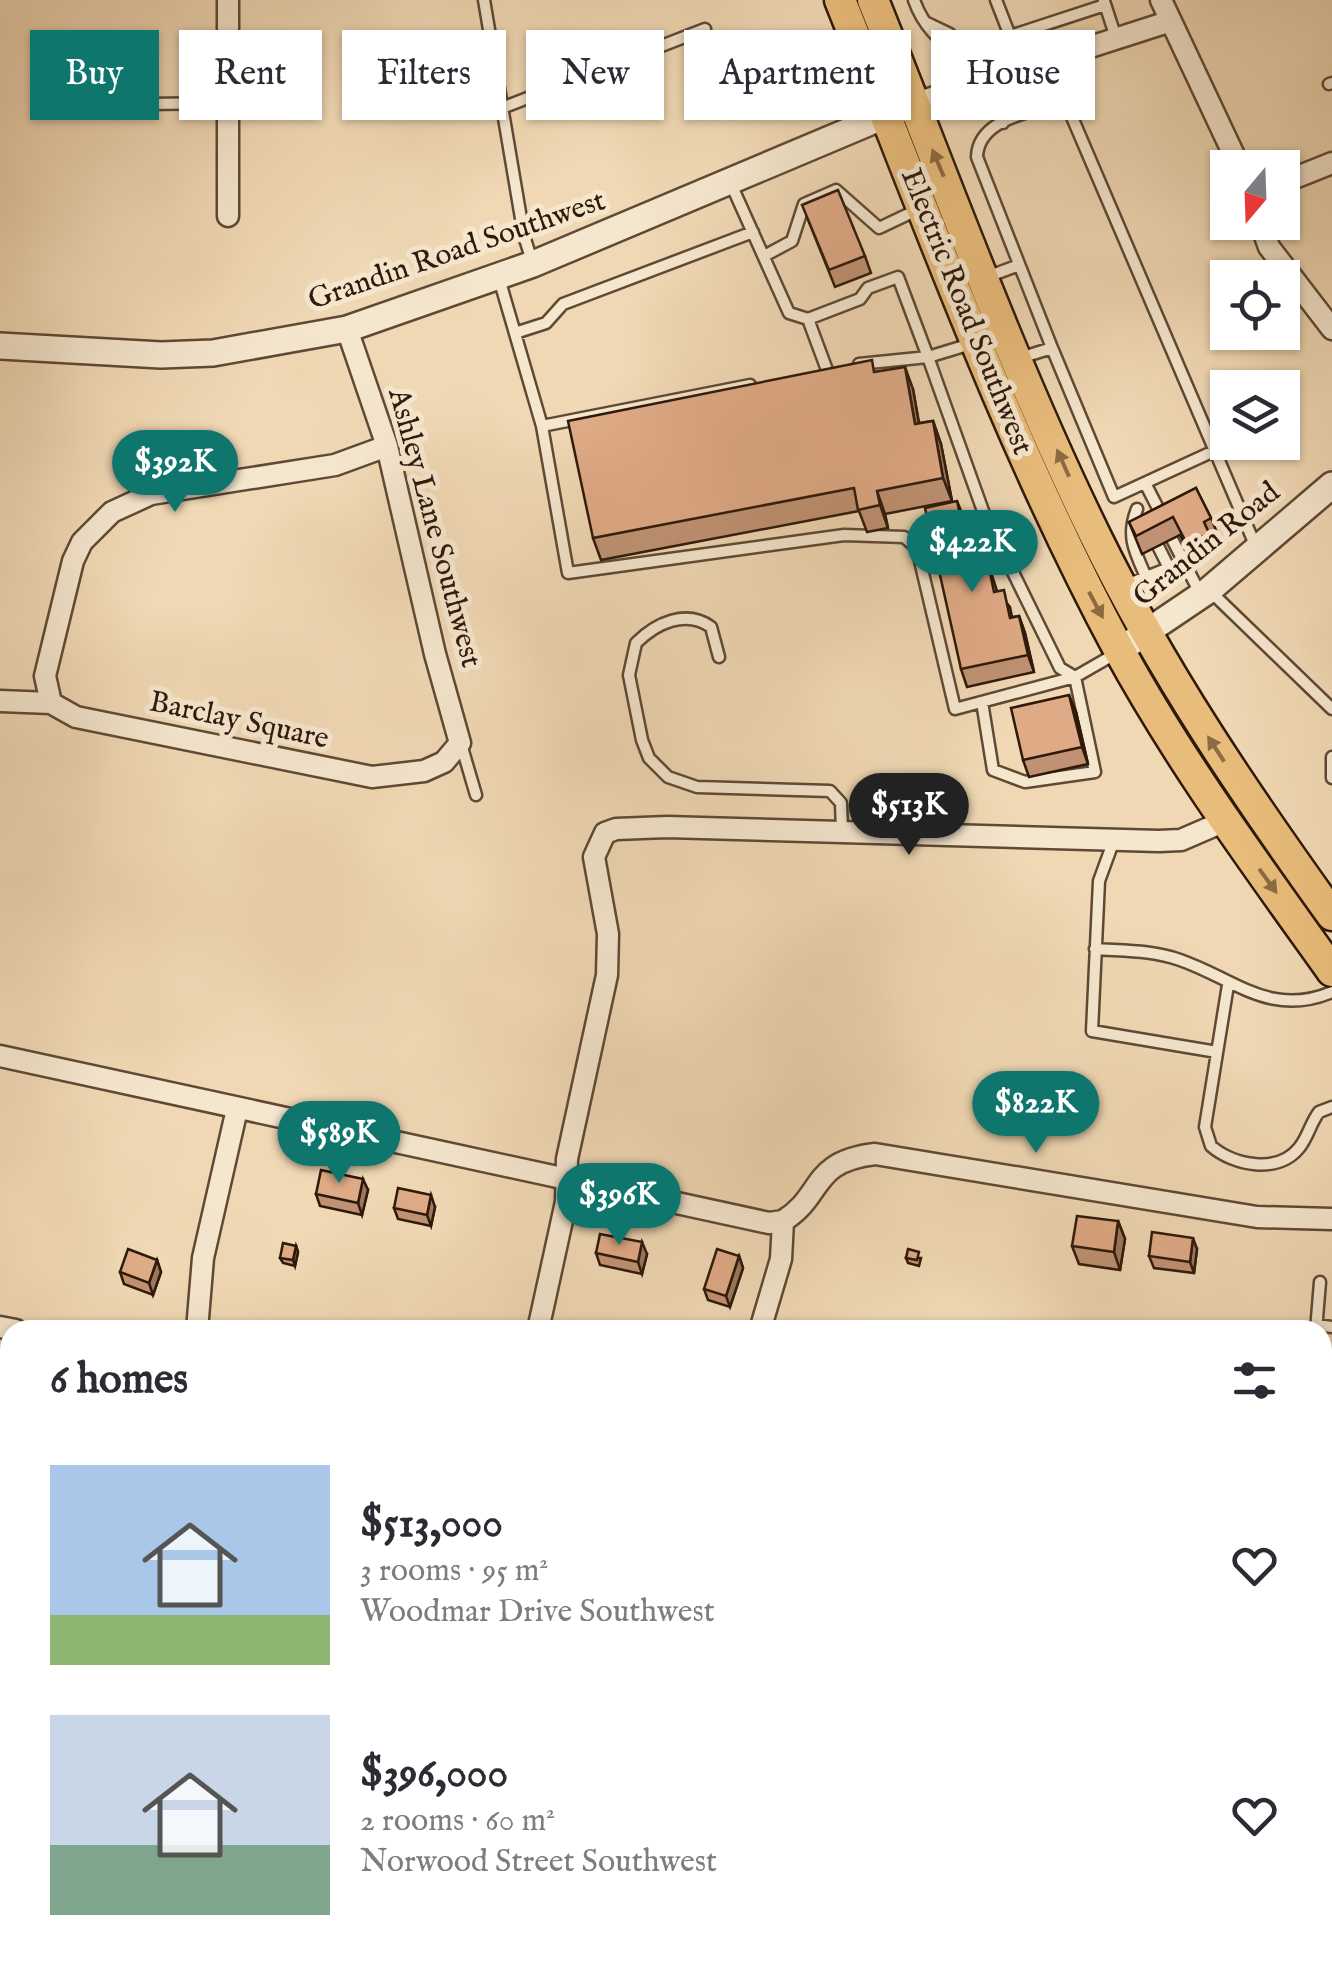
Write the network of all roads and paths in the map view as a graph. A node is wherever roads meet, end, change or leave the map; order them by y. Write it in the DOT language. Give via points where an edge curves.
graph roads {
  1 [pos="228,0"];
  2 [pos="484,0"];
  3 [pos="840,0"];
  4 [pos="873,0"];
  5 [pos="914,0"];
  6 [pos="986,0"];
  7 [pos="1162,0"];
  8 [pos="1105,2"];
  9 [pos="998,4"];
  10 [pos="1171,21"];
  11 [pos="926,23"];
  12 [pos="705,29"];
  13 [pos="227,30"];
  14 [pos="489,30"];
  15 [pos="856,30"];
  16 [pos="880,30"];
  17 [pos="932,30"];
  18 [pos="942,30"];
  19 [pos="1008,30"];
  20 [pos="1027,30"];
  21 [pos="1116,38"];
  22 [pos="1095,45"];
  23 [pos="506,106"];
  24 [pos="226,120"];
  25 [pos="504,120"];
  26 [pos="874,120"];
  27 [pos="902,120"];
  28 [pos="905,120"];
  29 [pos="1003,120"];
  30 [pos="1012,120"];
  31 [pos="1072,120"];
  32 [pos="1004,123"];
  33 [pos="1232,150"];
  34 [pos="1332,163"];
  35 [pos="1300,176"];
  36 [pos="731,183"];
  37 [pos="923,207"];
  38 [pos="228,216"];
  39 [pos="753,232"];
  40 [pos="1266,240"];
  41 [pos="764,256"];
  42 [pos="533,264"];
  43 [pos="1019,264"];
  44 [pos="498,275"];
  45 [pos="986,278"];
  46 [pos="808,319"];
  47 [pos="347,329"];
  48 [pos="1332,329"];
  49 [pos="515,333"];
  50 [pos="978,342"];
  51 [pos="0,346"];
  52 [pos="1052,348"];
  53 [pos="928,357"];
  54 [pos="1019,358"];
  55 [pos="827,370"];
  56 [pos="812,373"];
  57 [pos="766,383"];
  58 [pos="542,426"];
  59 [pos="1210,442"];
  60 [pos="387,446"];
  61 [pos="1210,453"];
  62 [pos="1218,460"];
  63 [pos="1145,483"];
  64 [pos="1332,485"];
  65 [pos="1128,491"];
  66 [pos="1114,497"];
  67 [pos="1137,509"];
  68 [pos="1085,512"];
  69 [pos="1166,524"];
  70 [pos="1150,532"];
  71 [pos="1172,538"];
  72 [pos="1158,546"];
  73 [pos="1257,549"];
  74 [pos="1184,561"];
  75 [pos="1169,568"];
  76 [pos="1134,582"];
  77 [pos="1205,593"];
  78 [pos="1148,634"];
  79 [pos="1120,650"];
  80 [pos="719,657"];
  81 [pos="1076,677"];
  82 [pos="0,702"];
  83 [pos="982,702"];
  84 [pos="51,703"];
  85 [pos="1332,710"];
  86 [pos="460,743"];
  87 [pos="1332,757"];
  88 [pos="1332,778"];
  89 [pos="476,796"];
  90 [pos="1225,821"];
  91 [pos="842,831"];
  92 [pos="1114,840"];
  93 [pos="1332,916"];
  94 [pos="1095,949"];
  95 [pos="1332,971"];
  96 [pos="1228,985"];
  97 [pos="1332,992"];
  98 [pos="1217,1052"];
  99 [pos="0,1056"];
  100 [pos="1332,1108"];
  101 [pos="237,1110"];
  102 [pos="566,1179"];
  103 [pos="1332,1220"];
  104 [pos="783,1221"];
  105 [pos="1320,1282"];
  106 [pos="197,1320"];
  107 [pos="540,1320"];
  108 [pos="763,1320"];
  109 [pos="1317,1320"];
  1 -- 13 [label="street"];
  2 -- 14 [label="lane"];
  3 -- 15 [label="main road, Electric Road Southwest"];
  4 -- 16 [label="main road, Electric Road Southwest"];
  5 -- 11 [label="lane"];
  6 -- 9 [label="lane"];
  7 -- 10 [label="street"];
  8 -- 20 [label="lane"];
  8 -- 21 [label="lane"];
  9 -- 19 [label="lane"];
  10 -- 21 [label="street"];
  10 -- 33 [label="street"];
  11 -- 17 [label="lane"];
  11 -- 18 [label="lane"];
  12 -- 23 [label="lane"];
  21 -- 22 [label="street"];
  24 -- 38 [label="street"];
  25 -- 42 [label="lane"];
  26 -- 36 [label="street, Grandin Road Southwest"];
  27 -- 37 [label="main road, Electric Road Southwest"];
  45 -- 28 [label="main road, Electric Road Southwest, one-way"];
  29 -- 32 [label="lane"];
  30 -- 32 [label="lane"];
  31 -- 59 [label="lane"];
  32 -- 43 [label="lane" via="986,129 977,156"];
  34 -- 35 [label="street"];
  36 -- 39 [label="lane"];
  36 -- 42 [label="street, Grandin Road Southwest"];
  37 -- 41 [label="lane" via="879,228 836,190 804,204 792,241"];
  37 -- 50 [label="main road, Electric Road Southwest"];
  39 -- 41 [label="lane"];
  39 -- 49 [label="lane" via="563,304 546,323"];
  40 -- 48 [label="street"];
  41 -- 46 [label="lane" via="789,314"];
  42 -- 44 [label="street, Grandin Road Southwest"];
  43 -- 45 [label="lane"];
  43 -- 52 [label="lane"];
  44 -- 47 [label="street, Grandin Road Southwest"];
  44 -- 49 [label="lane"];
  45 -- 54 [label="main road, Electric Road Southwest"];
  46 -- 53 [label="lane" via="898,277"];
  46 -- 55 [label="lane"];
  47 -- 51 [label="street, Grandin Road Southwest" via="214,353"];
  47 -- 60 [label="street, Ashley Lane Southwest"];
  49 -- 58 [label="lane"];
  50 -- 53 [label="lane"];
  50 -- 79 [label="main road, Electric Road Southwest, one-way" via="1070,555"];
  52 -- 54 [label="lane"];
  52 -- 66 [label="lane"];
  53 -- 55 [label="lane"];
  53 -- 81 [label="lane" via="1000,550 1060,668"];
  68 -- 54 [label="main road, Electric Road Southwest, one-way"];
  55 -- 56 [label="lane"];
  57 -- 58 [label="lane"];
  58 -- 83 [label="lane" via="568,574 844,536 904,537 918,548 955,709"];
  60 -- 84 [label="street" via="334,465 151,494 112,512 73,561 45,676"];
  60 -- 86 [label="street, Ashley Lane Southwest"];
  61 -- 63 [label="lane"];
  62 -- 73 [label="lane"];
  63 -- 65 [label="lane"];
  63 -- 69 [label="lane"];
  64 -- 73 [label="street, Grandin Road"];
  65 -- 66 [label="lane"];
  65 -- 67 [label="lane"];
  66 -- 68 [label="lane"];
  67 -- 70 [label="lane"];
  67 -- 76 [label="lane" via="1130,526"];
  68 -- 76 [label="main road, Electric Road Southwest"];
  71 -- 74 [label="lane"];
  72 -- 75 [label="lane"];
  73 -- 77 [label="street, Grandin Road"];
  74 -- 75 [label="lane"];
  74 -- 77 [label="lane"];
  75 -- 76 [label="lane"];
  76 -- 78 [label="main road, Electric Road Southwest"];
  77 -- 78 [label="street, Grandin Road"];
  77 -- 85 [label="lane"];
  78 -- 79 [label="street, Grandin Road"];
  93 -- 78 [label="main road, Electric Road Southwest, one-way" via="1248,798"];
  79 -- 81 [label="lane"];
  79 -- 90 [label="main road, Electric Road Southwest"];
  80 -- 91 [label="lane" via="711,627 698,618 662,624 636,642 629,675 648,758 668,777 697,787 830,792 841,803"];
  81 -- 83 [label="lane"];
  81 -- 83 [label="lane" via="1095,772 1025,782 993,770"];
  82 -- 84 [label="street, Barclay Square"];
  84 -- 86 [label="street, Barclay Square" via="76,717 360,776 424,771 444,762"];
  86 -- 89 [label="lane"];
  87 -- 88 [label="lane"];
  90 -- 92 [label="street" via="1182,840"];
  90 -- 95 [label="main road, Electric Road Southwest, one-way"];
  91 -- 92 [label="street"];
  91 -- 102 [label="street" via="605,834 594,851 607,975"];
  92 -- 94 [label="lane" via="1100,882"];
  94 -- 96 [label="lane" via="1177,959"];
  94 -- 98 [label="lane" via="1092,1031"];
  96 -- 97 [label="lane" via="1289,1002"];
  96 -- 98 [label="lane"];
  98 -- 100 [label="lane" via="1205,1127 1219,1154 1277,1163 1297,1151 1319,1112"];
  99 -- 101 [label="street"];
  101 -- 102 [label="street"];
  101 -- 106 [label="street" via="200,1276"];
  102 -- 104 [label="street"];
  102 -- 107 [label="street"];
  103 -- 104 [label="street" via="1238,1214 874,1154 829,1168"];
  104 -- 108 [label="street" via="781,1260"];
  105 -- 109 [label="lane"];
}
